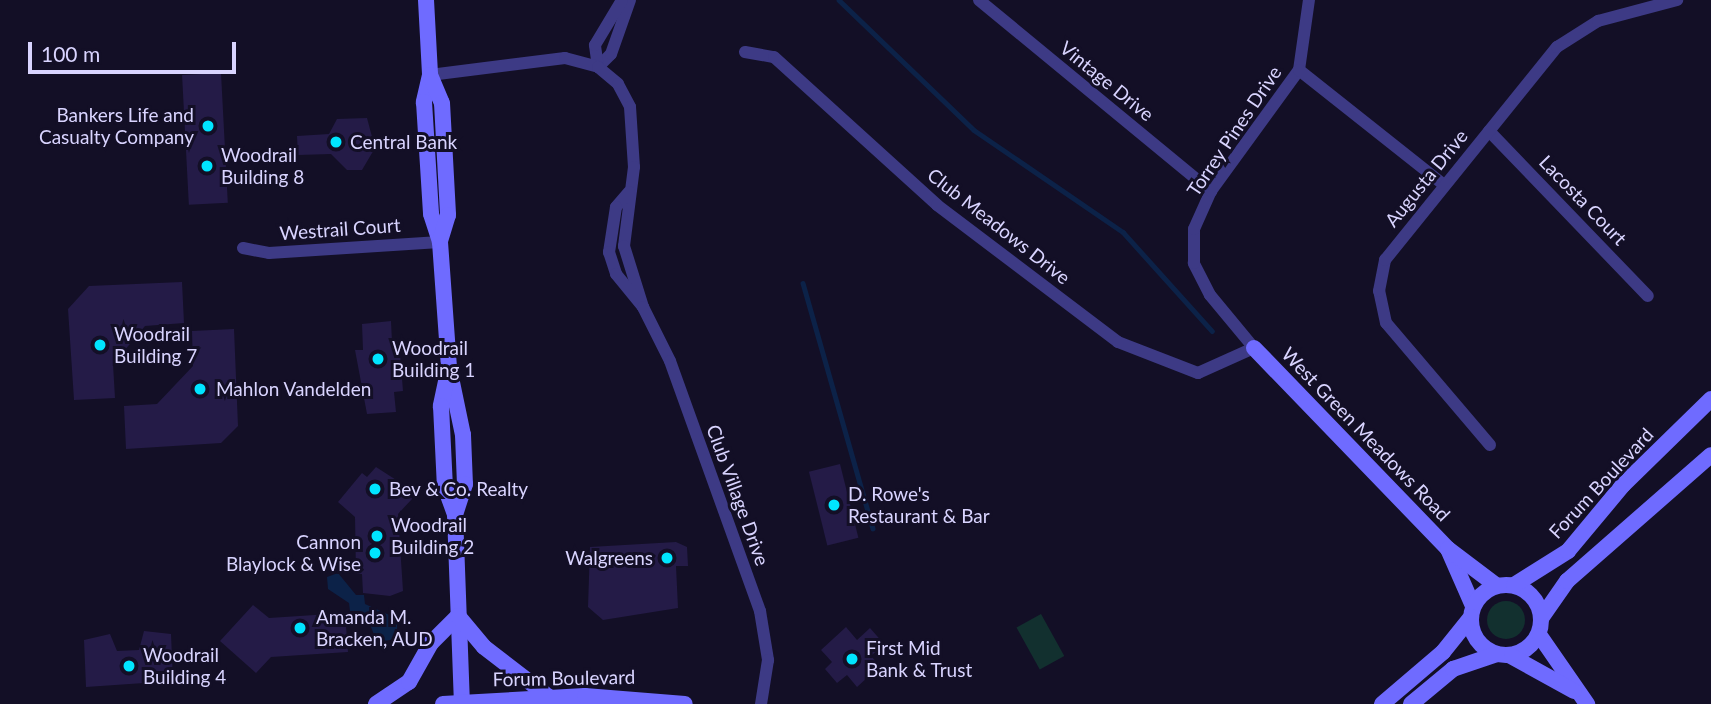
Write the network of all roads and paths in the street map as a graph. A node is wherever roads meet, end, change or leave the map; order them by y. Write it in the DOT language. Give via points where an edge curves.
graph roads {
  1 [pos="426,0"];
  2 [pos="622,0"];
  3 [pos="630,0"];
  4 [pos="979,0"];
  5 [pos="1309,0"];
  6 [pos="1677,0"];
  7 [pos="745,52"];
  8 [pos="598,67"];
  9 [pos="1299,70"];
  10 [pos="430,75"];
  11 [pos="1489,131"];
  12 [pos="1444,185"];
  13 [pos="1212,191"];
  14 [pos="440,242"];
  15 [pos="243,248"];
  16 [pos="1648,296"];
  17 [pos="1254,348"];
  18 [pos="1711,399"];
  19 [pos="1490,445"];
  20 [pos="1711,454"];
  21 [pos="1448,549"];
  22 [pos="1496,585"];
  23 [pos="1514,585"];
  24 [pos="1472,611"];
  25 [pos="458,616"];
  26 [pos="1542,617"];
  27 [pos="1540,636"];
  28 [pos="1503,655"];
  29 [pos="1574,691"];
  30 [pos="543,700"];
  31 [pos="462,703"];
  32 [pos="376,704"];
  33 [pos="443,704"];
  34 [pos="685,704"];
  35 [pos="761,704"];
  36 [pos="1382,704"];
  37 [pos="1411,704"];
  38 [pos="1587,704"];
  1 -- 10 [label="street"];
  2 -- 8 [label="street" via="595,46"];
  3 -- 8 [label="street" via="611,54"];
  4 -- 13 [label="street, Vintage Drive"];
  5 -- 9 [label="street, Torrey Pines Drive"];
  6 -- 11 [label="street, Augusta Drive" via="1598,22 1557,47"];
  7 -- 17 [label="street, Club Meadows Drive" via="774,57 937,205 1118,342 1198,373"];
  8 -- 10 [label="street" via="565,58"];
  8 -- 35 [label="street, Club Village Drive" via="630,107 634,167 629,192 616,206 610,252 616,274 643,307 670,361 760,611 768,648"];
  9 -- 12 [label="street"];
  9 -- 13 [label="street, Torrey Pines Drive"];
  10 -- 14 [label="street" via="442,103 448,215"];
  11 -- 12 [label="street, Augusta Drive"];
  11 -- 16 [label="street, Lacosta Court"];
  12 -- 19 [label="street, Augusta Drive" via="1385,260 1379,291 1386,323"];
  13 -- 17 [label="street, Torrey Pines Drive" via="1194,229 1194,263 1210,295"];
  14 -- 15 [label="street, Westrail Court" via="269,254"];
  14 -- 25 [label="street" via="449,368 463,435 465,484 455,514"];
  17 -- 21 [label="street, West Green Meadows Road"];
  18 -- 23 [label="street, Forum Boulevard" via="1623,485 1568,551"];
  20 -- 26 [label="street" via="1567,581"];
  21 -- 22 [label="street, West Green Meadows Road"];
  21 -- 24 [label="street, West Green Meadows Road"];
  22 -- 23 [label="street"];
  22 -- 24 [label="street"];
  23 -- 26 [label="street" via="1535,600"];
  24 -- 28 [label="street" via="1480,642"];
  24 -- 36 [label="street" via="1443,652"];
  25 -- 30 [label="street" via="484,647"];
  25 -- 31 [label="street"];
  25 -- 32 [label="street" via="431,643 409,682"];
  26 -- 27 [label="street"];
  27 -- 28 [label="street"];
  27 -- 29 [label="street"];
  28 -- 29 [label="street"];
  28 -- 37 [label="street" via="1453,669"];
  29 -- 38 [label="street"];
  30 -- 31 [label="street, Forum Boulevard"];
  30 -- 34 [label="street, Forum Boulevard"];
  31 -- 33 [label="street, Forum Boulevard"];
}
